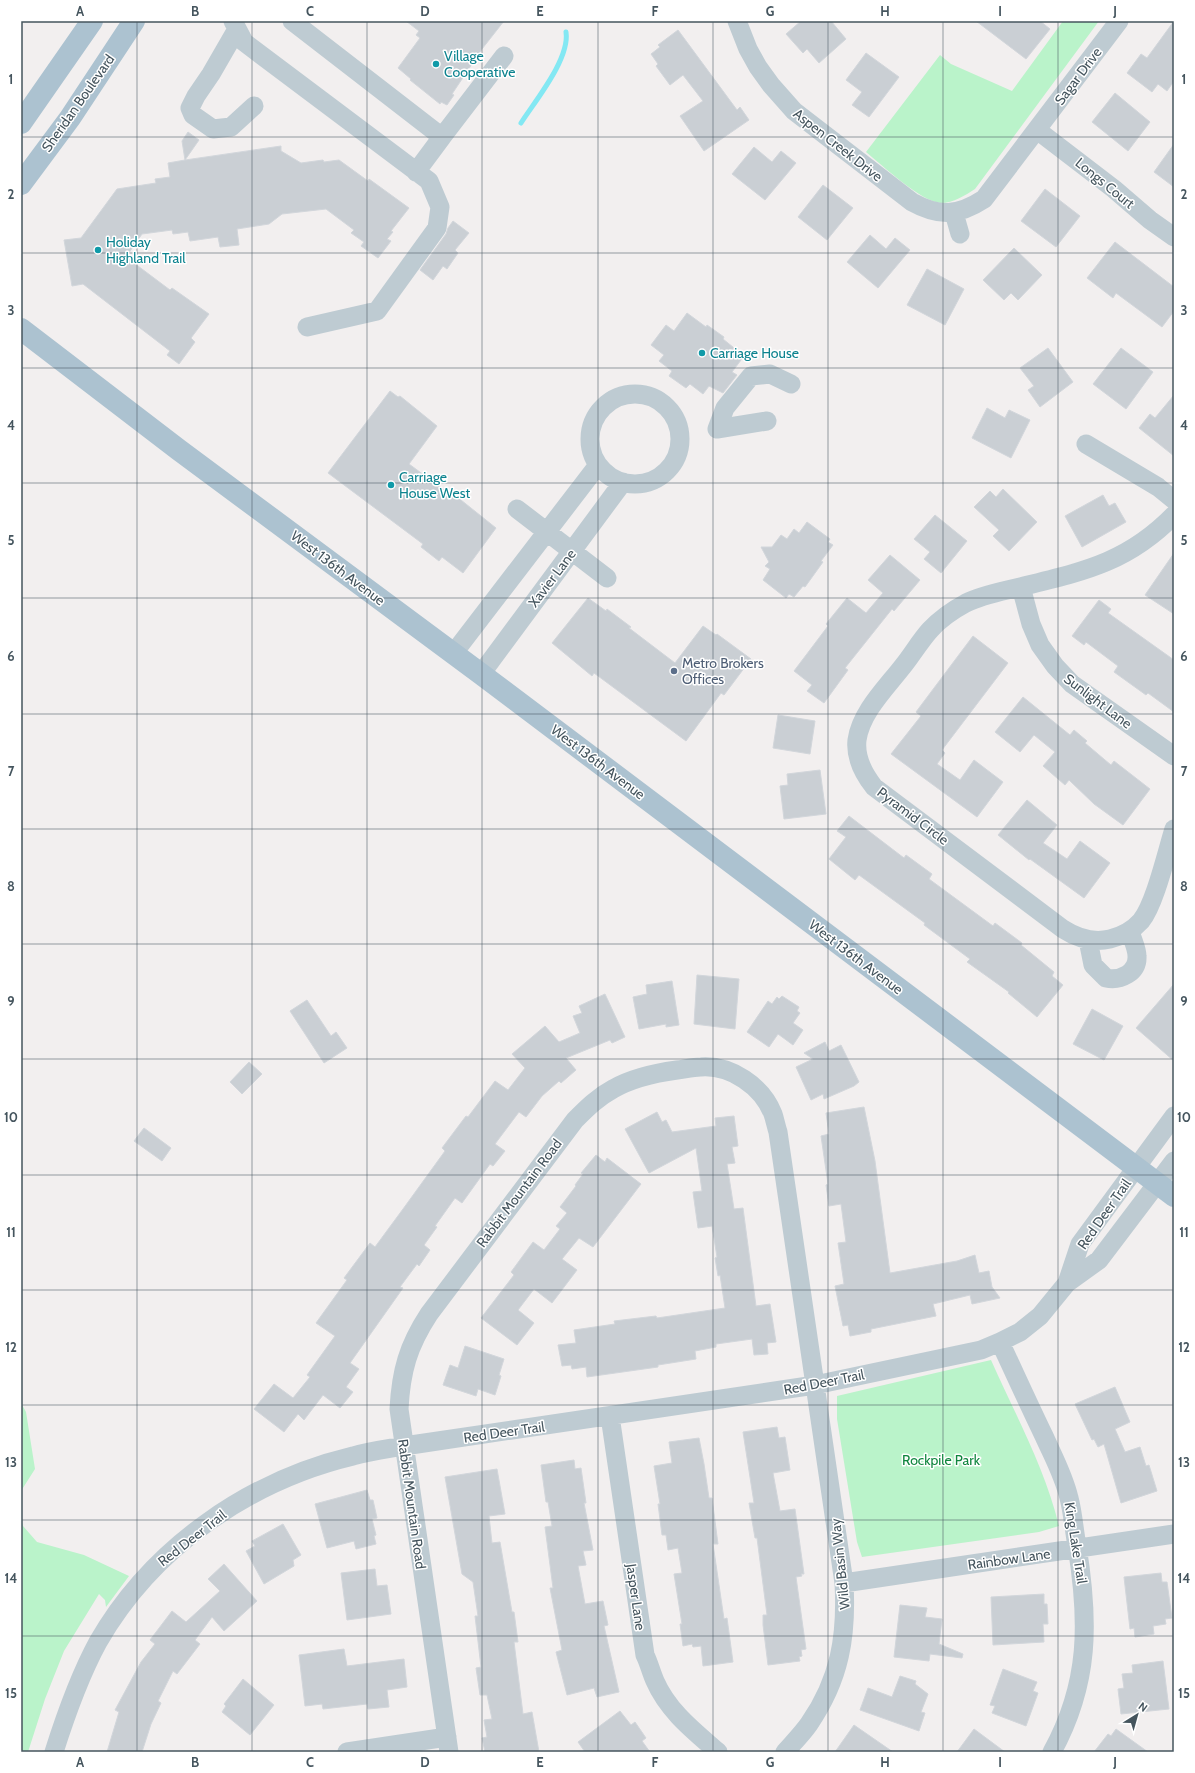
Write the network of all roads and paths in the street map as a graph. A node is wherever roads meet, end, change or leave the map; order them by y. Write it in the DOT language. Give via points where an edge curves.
graph roads {
  1 [pos="92,21"];
  2 [pos="134,21"];
  3 [pos="292,21"];
  4 [pos="737,21"];
  5 [pos="1119,21"];
  6 [pos="235,25"];
  7 [pos="504,56"];
  8 [pos="254,106"];
  9 [pos="21,123"];
  10 [pos="1037,130"];
  11 [pos="442,137"];
  12 [pos="416,172"];
  13 [pos="21,184"];
  14 [pos="954,213"];
  15 [pos="960,234"];
  16 [pos="1174,237"];
  17 [pos="307,327"];
  18 [pos="21,329"];
  19 [pos="791,384"];
  20 [pos="767,421"];
  21 [pos="1086,444"];
  22 [pos="598,465"];
  23 [pos="623,482"];
  24 [pos="1174,500"];
  25 [pos="517,509"];
  26 [pos="1174,515"];
  27 [pos="547,532"];
  28 [pos="572,551"];
  29 [pos="607,578"];
  30 [pos="1021,587"];
  31 [pos="453,654"];
  32 [pos="481,674"];
  33 [pos="1174,756"];
  34 [pos="1174,829"];
  35 [pos="1130,931"];
  36 [pos="1088,940"];
  37 [pos="1174,1116"];
  38 [pos="1174,1161"];
  39 [pos="1136,1168"];
  40 [pos="1157,1183"];
  41 [pos="1174,1196"];
  42 [pos="1067,1283"];
  43 [pos="1000,1342"];
  44 [pos="815,1385"];
  45 [pos="610,1416"];
  46 [pos="404,1446"];
  47 [pos="1174,1534"];
  48 [pos="1077,1549"];
  49 [pos="844,1583"];
  50 [pos="448,1745"];
  51 [pos="54,1752"];
  52 [pos="347,1752"];
  53 [pos="718,1752"];
  54 [pos="785,1752"];
  55 [pos="1052,1752"];
  1 -- 9 [label="main road"];
  2 -- 13 [label="main road, Sheridan Boulevard" via="70,118"];
  3 -- 11 [label="street"];
  4 -- 14 [label="street, Aspen Creek Drive" via="748,49 770,85 805,121 912,202 925,210"];
  5 -- 10 [label="street, Sagar Drive"];
  6 -- 8 [label="street" via="212,74 190,108 193,115 213,129 231,127"];
  6 -- 12 [label="street" via="244,42"];
  7 -- 11 [label="street"];
  10 -- 14 [label="street, Aspen Creek Drive" via="984,199 970,208"];
  10 -- 16 [label="street, Longs Court"];
  11 -- 12 [label="street"];
  12 -- 17 [label="street" via="429,181 440,207 437,228 377,311"];
  14 -- 15 [label="street"];
  18 -- 31 [label="main road, West 136th Avenue"];
  19 -- 20 [label="street" via="770,374 751,376 725,408 717,429"];
  21 -- 24 [label="street" via="1158,487"];
  22 -- 23 [label="street" via="609,476"];
  22 -- 23 [label="street" via="591,451 590,436 592,422 600,409 625,394 640,393 668,406 681,433 679,451 672,467 650,482"];
  22 -- 27 [label="street"];
  23 -- 28 [label="street, Xavier Lane"];
  25 -- 27 [label="street"];
  26 -- 30 [label="street, Pyramid Circle" via="1138,546 1112,561"];
  27 -- 28 [label="street"];
  27 -- 31 [label="street"];
  28 -- 29 [label="street"];
  28 -- 32 [label="street, Xavier Lane"];
  30 -- 33 [label="street, Sunlight Lane" via="1031,624 1040,645 1055,666 1072,684"];
  30 -- 36 [label="street, Pyramid Circle" via="967,603 930,630 869,710 860,727 857,742 858,758 874,787 1063,930"];
  31 -- 32 [label="main road, West 136th Avenue"];
  32 -- 39 [label="main road, West 136th Avenue"];
  34 -- 35 [label="street, Pyramid Circle" via="1150,907 1141,921"];
  35 -- 36 [label="street, Pyramid Circle" via="1104,940"];
  35 -- 36 [label="street" via="1137,961 1131,972 1119,979 1106,978 1096,969"];
  37 -- 39 [label="street, Red Deer Trail"];
  38 -- 40 [label="street, Red Deer Trail"];
  39 -- 40 [label="main road, West 136th Avenue"];
  39 -- 42 [label="street, Red Deer Trail" via="1080,1244"];
  40 -- 41 [label="main road, West 136th Avenue"];
  40 -- 42 [label="street, Red Deer Trail" via="1099,1260"];
  42 -- 43 [label="street, Red Deer Trail" via="1040,1316 1020,1332"];
  43 -- 44 [label="street, Red Deer Trail" via="981,1350"];
  43 -- 48 [label="street, King Lake Trail" via="1060,1473 1069,1498"];
  44 -- 45 [label="street, Red Deer Trail"];
  44 -- 46 [label="street, Rabbit Mountain Road" via="778,1132 773,1114 764,1098 752,1085 731,1073 702,1066 637,1078 613,1089 575,1120 416,1334 406,1358 400,1383 399,1409"];
  44 -- 49 [label="street, Wild Basin Way"];
  45 -- 46 [label="street, Red Deer Trail"];
  45 -- 53 [label="street, Jasper Lane" via="645,1655 667,1702 683,1722"];
  46 -- 50 [label="street, Rabbit Mountain Road"];
  46 -- 51 [label="street, Red Deer Trail" via="354,1455 280,1480 207,1523 160,1561 135,1589 98,1643 66,1713"];
  47 -- 48 [label="street, Rainbow Lane"];
  48 -- 49 [label="street, Rainbow Lane"];
  48 -- 55 [label="street, King Lake Trail" via="1085,1605 1086,1637 1081,1675 1073,1706"];
  49 -- 54 [label="street, Wild Basin Way" via="846,1614 836,1668 825,1697 809,1724"];
  50 -- 52 [label="street"];
}
